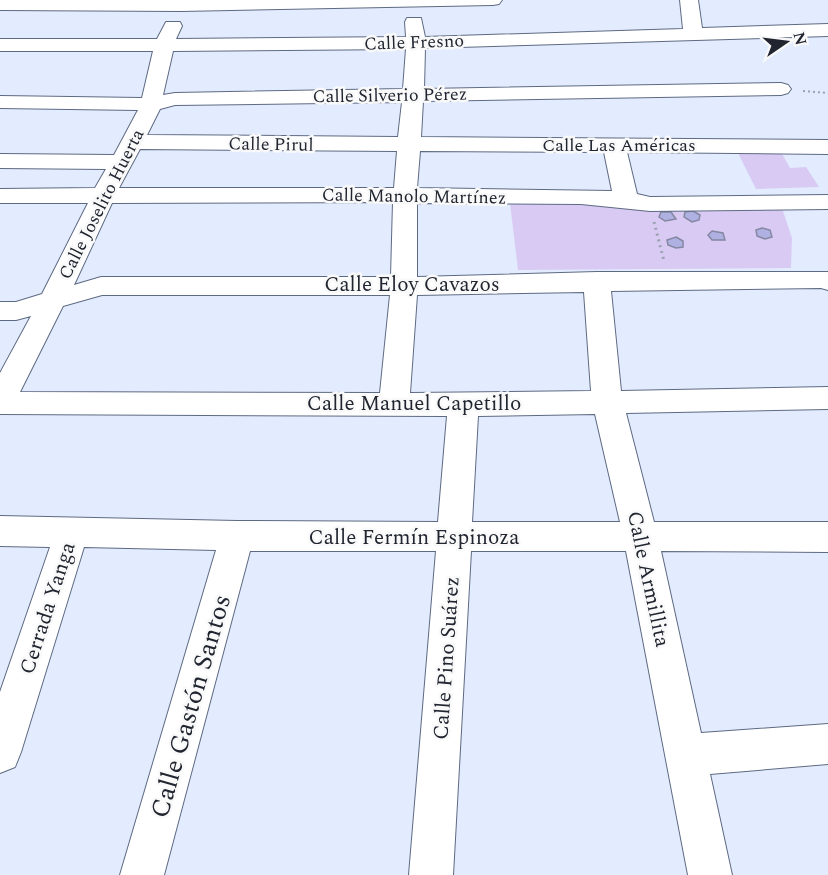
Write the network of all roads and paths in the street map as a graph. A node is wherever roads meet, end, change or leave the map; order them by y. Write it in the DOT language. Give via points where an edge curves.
graph roads {
  1 [pos="493,0"];
  2 [pos="689,0"];
  3 [pos="442,1"];
  4 [pos="1,2"];
  5 [pos="413,2"];
  6 [pos="182,3"];
  7 [pos="828,30"];
  8 [pos="693,33"];
  9 [pos="416,42"];
  10 [pos="0,45"];
  11 [pos="164,45"];
  12 [pos="781,89"];
  13 [pos="413,94"];
  14 [pos="0,102"];
  15 [pos="151,104"];
  16 [pos="409,145"];
  17 [pos="614,145"];
  18 [pos="828,147"];
  19 [pos="128,152"];
  20 [pos="0,161"];
  21 [pos="405,195"];
  22 [pos="0,196"];
  23 [pos="103,196"];
  24 [pos="626,199"];
  25 [pos="828,202"];
  26 [pos="650,204"];
  27 [pos="669,280"];
  28 [pos="597,281"];
  29 [pos="828,281"];
  30 [pos="404,286"];
  31 [pos="54,298"];
  32 [pos="0,311"];
  33 [pos="828,398"];
  34 [pos="607,400"];
  35 [pos="0,402"];
  36 [pos="393,404"];
  37 [pos="464,405"];
  38 [pos="0,531"];
  39 [pos="72,532"];
  40 [pos="237,536"];
  41 [pos="641,537"];
  42 [pos="828,537"];
  43 [pos="454,538"];
  44 [pos="828,744"];
  45 [pos="0,752"];
  46 [pos="685,756"];
  47 [pos="142,875"];
  48 [pos="431,875"];
  49 [pos="710,875"];
  1 -- 3 [label="street"];
  2 -- 8 [label="street"];
  3 -- 5 [label="street"];
  4 -- 6 [label="street"];
  5 -- 6 [label="street"];
  5 -- 9 [label="street"];
  6 -- 11 [label="street, Calle Joselito Huerta"];
  7 -- 8 [label="street, Calle Fresno"];
  8 -- 9 [label="street, Calle Fresno"];
  9 -- 11 [label="street, Calle Fresno"];
  9 -- 13 [label="street"];
  10 -- 11 [label="street, Calle Fresno"];
  11 -- 15 [label="street, Calle Joselito Huerta"];
  12 -- 13 [label="street, Calle Silverio Pérez"];
  13 -- 15 [label="street, Calle Silverio Pérez" via="175,99"];
  13 -- 16 [label="street"];
  14 -- 15 [label="street, Calle Silverio Pérez"];
  15 -- 19 [label="street, Calle Joselito Huerta"];
  16 -- 17 [label="street, Calle Las Américas"];
  16 -- 19 [label="street, Calle Pirul"];
  16 -- 21 [label="street"];
  17 -- 18 [label="street, Calle Las Américas"];
  17 -- 24 [label="street"];
  19 -- 20 [label="street, Calle Pirul"];
  19 -- 23 [label="street, Calle Joselito Huerta"];
  21 -- 23 [label="street, Calle Manolo Martínez"];
  21 -- 24 [label="street, Calle Manolo Martínez"];
  21 -- 30 [label="street"];
  22 -- 23 [label="street, Calle Manolo Martínez"];
  23 -- 31 [label="street, Calle Joselito Huerta"];
  24 -- 26 [label="street, Calle Manolo Martínez"];
  25 -- 26 [label="street, Calle Manolo Martínez"];
  26 -- 27 [label="path"];
  27 -- 28 [label="street, Calle Eloy Cavazos"];
  27 -- 29 [label="street, Calle Eloy Cavazos"];
  28 -- 30 [label="street, Calle Eloy Cavazos"];
  28 -- 34 [label="street, Calle Armillita"];
  30 -- 31 [label="street, Calle Eloy Cavazos" via="101,286"];
  30 -- 36 [label="street"];
  31 -- 32 [label="street, Calle Eloy Cavazos" via="16,311"];
  31 -- 35 [label="street, Calle Joselito Huerta"];
  33 -- 34 [label="street, Calle Manuel Capetillo"];
  34 -- 37 [label="street, Calle Manuel Capetillo"];
  34 -- 41 [label="street, Calle Armillita"];
  35 -- 36 [label="street, Calle Manuel Capetillo"];
  36 -- 37 [label="street, Calle Manuel Capetillo"];
  37 -- 43 [label="street, Calle Pino Suárez"];
  38 -- 39 [label="street, Calle Fermín Espinoza"];
  39 -- 40 [label="street, Calle Fermín Espinoza"];
  39 -- 45 [label="street, Cerrada Yanga"];
  40 -- 43 [label="street, Calle Fermín Espinoza"];
  40 -- 47 [label="street, Calle Gastón Santos"];
  41 -- 42 [label="street, Calle Fermín Espinoza"];
  41 -- 43 [label="street, Calle Fermín Espinoza"];
  41 -- 46 [label="street, Calle Armillita"];
  43 -- 48 [label="street, Calle Pino Suárez"];
  44 -- 46 [label="street"];
  46 -- 49 [label="street, Calle Armillita"];
}
